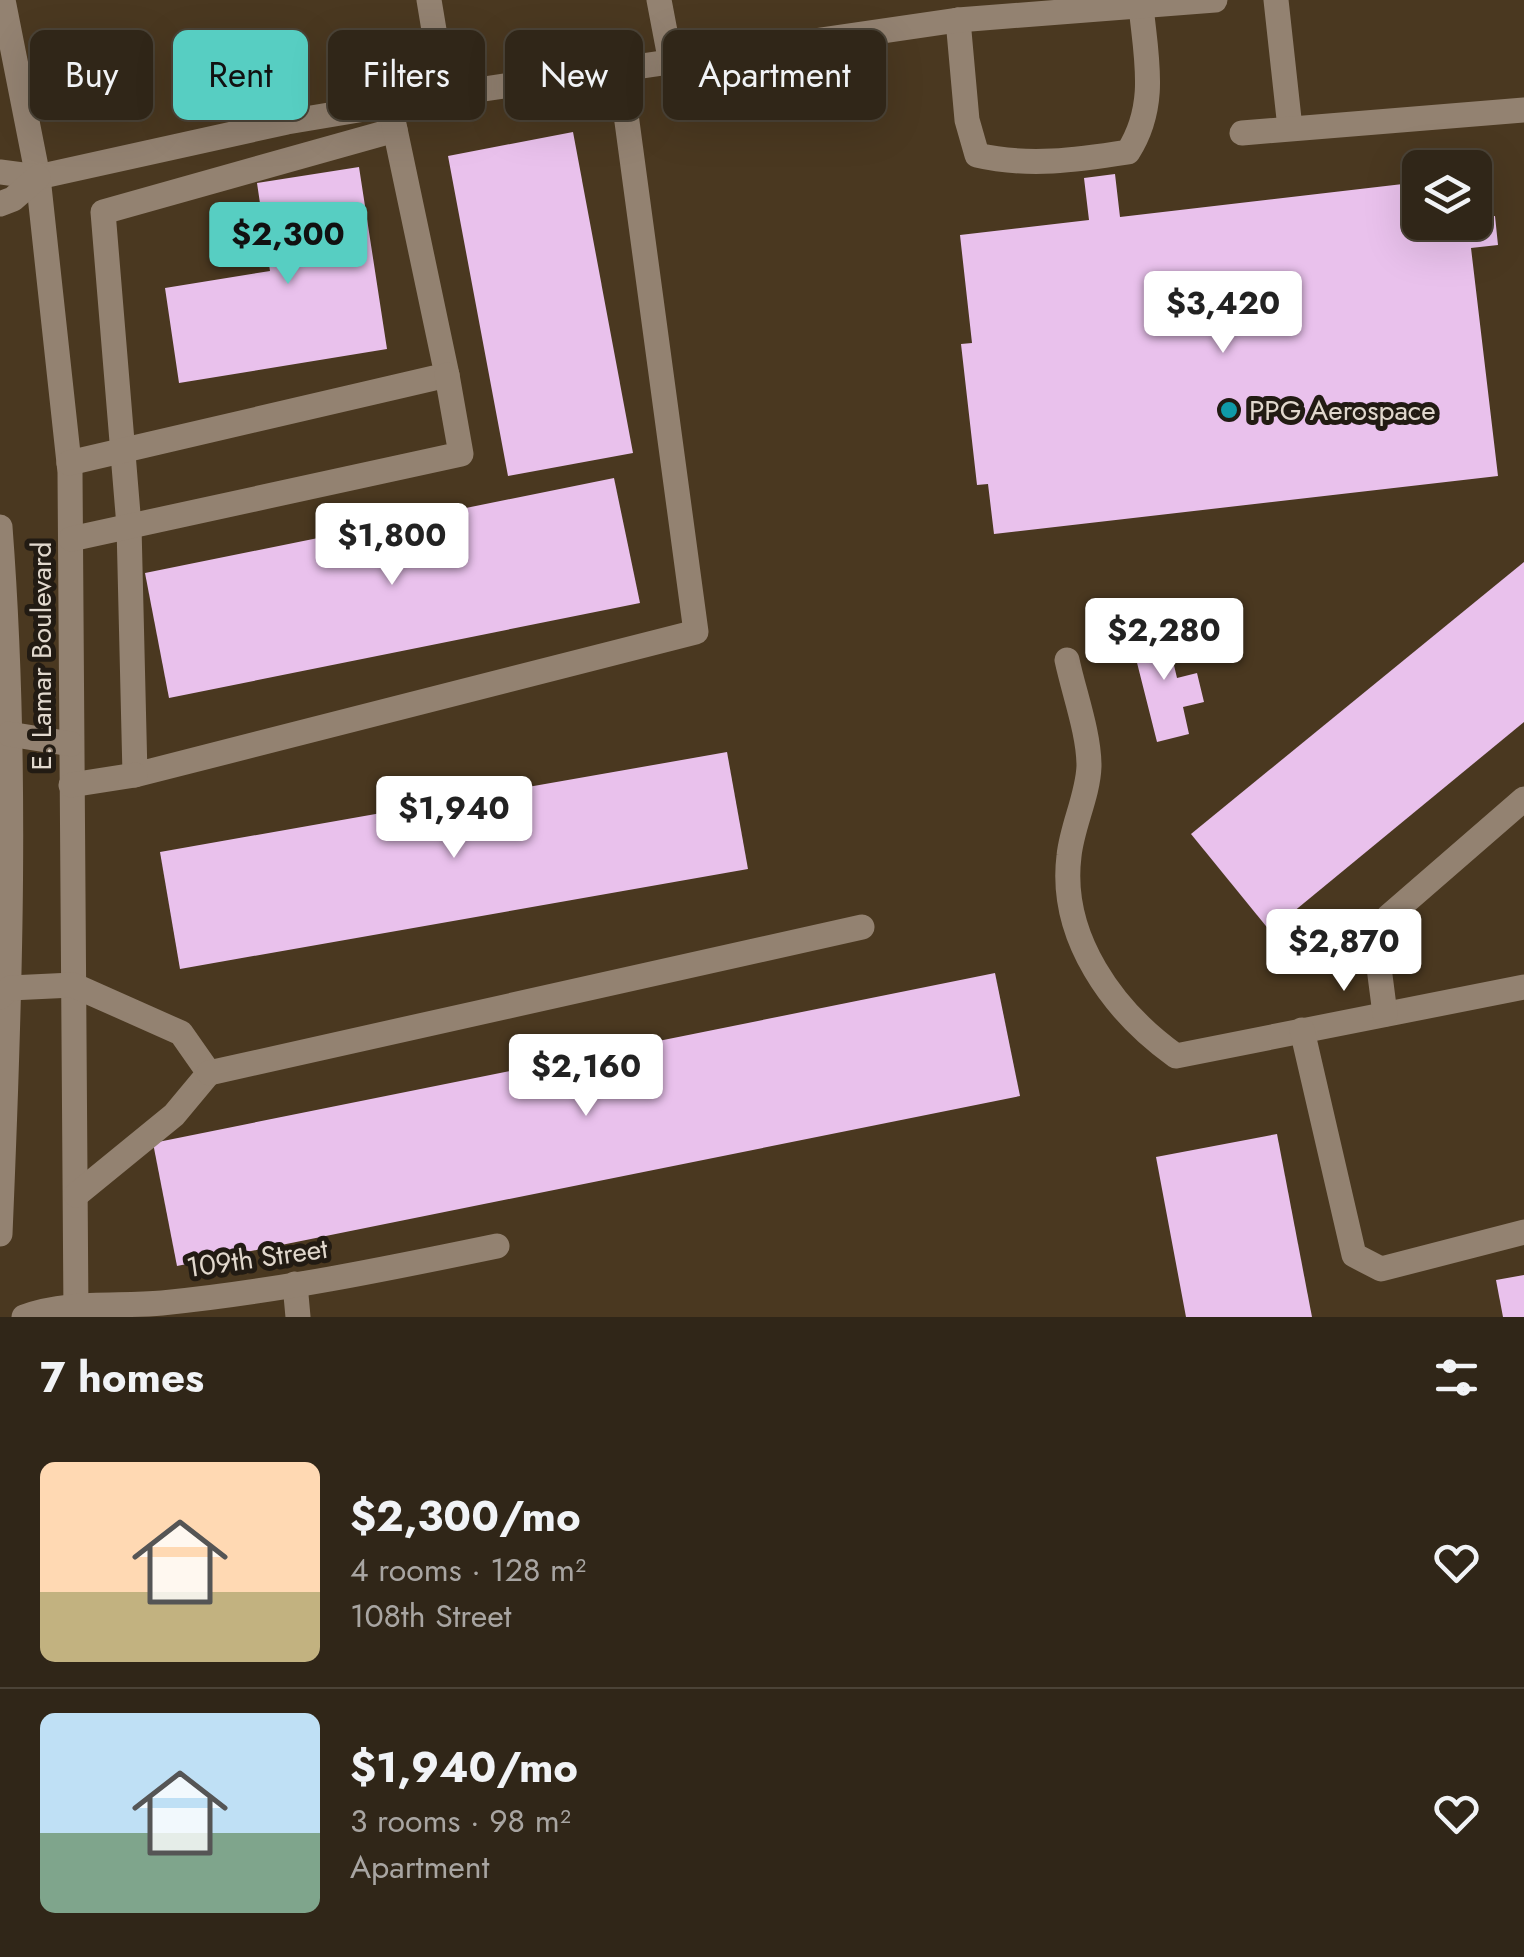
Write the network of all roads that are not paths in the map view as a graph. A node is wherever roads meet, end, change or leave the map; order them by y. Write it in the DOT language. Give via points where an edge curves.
graph roads {
  1 [pos="3,0"];
  2 [pos="429,0"];
  3 [pos="659,0"];
  4 [pos="1215,0"];
  5 [pos="1276,0"];
  6 [pos="1141,6"];
  7 [pos="1035,7"];
  8 [pos="958,20"];
  9 [pos="434,30"];
  10 [pos="665,30"];
  11 [pos="886,31"];
  12 [pos="1524,110"];
  13 [pos="340,120"];
  14 [pos="386,120"];
  15 [pos="392,120"];
  16 [pos="627,120"];
  17 [pos="1290,128"];
  18 [pos="1242,134"];
  19 [pos="0,172"];
  20 [pos="38,176"];
  21 [pos="0,204"];
  22 [pos="447,375"];
  23 [pos="122,450"];
  24 [pos="69,463"];
  25 [pos="129,526"];
  26 [pos="0,527"];
  27 [pos="71,538"];
  28 [pos="5,647"];
  29 [pos="1067,660"];
  30 [pos="9,734"];
  31 [pos="71,744"];
  32 [pos="135,776"];
  33 [pos="71,785"];
  34 [pos="1524,799"];
  35 [pos="5,831"];
  36 [pos="862,927"];
  37 [pos="74,985"];
  38 [pos="1524,987"];
  39 [pos="5,992"];
  40 [pos="1384,1014"];
  41 [pos="1302,1030"];
  42 [pos="209,1073"];
  43 [pos="76,1195"];
  44 [pos="1524,1232"];
  45 [pos="0,1234"];
  46 [pos="496,1246"];
  47 [pos="295,1284"];
  48 [pos="192,1307"];
  49 [pos="77,1311"];
  50 [pos="24,1317"];
  51 [pos="298,1317"];
  1 -- 20 [label="street, E. Lamar Boulevard"];
  2 -- 9 [label="street"];
  3 -- 10 [label="street"];
  4 -- 6 [label="street"];
  5 -- 17 [label="street"];
  6 -- 7 [label="street"];
  6 -- 8 [label="street" via="1150,98 1144,128 1128,152 1080,159 1010,163 978,155"];
  7 -- 8 [label="street"];
  8 -- 11 [label="street"];
  12 -- 17 [label="street"];
  13 -- 20 [label="street" via="287,122"];
  14 -- 23 [label="street" via="103,212"];
  15 -- 22 [label="street"];
  16 -- 32 [label="street" via="696,632"];
  17 -- 18 [label="street"];
  19 -- 20 [label="street"];
  20 -- 21 [label="street"];
  20 -- 24 [label="street, E. Lamar Boulevard"];
  22 -- 23 [label="street"];
  22 -- 25 [label="street" via="461,454"];
  23 -- 24 [label="street"];
  23 -- 25 [label="street"];
  24 -- 27 [label="street, E. Lamar Boulevard"];
  25 -- 27 [label="street"];
  25 -- 32 [label="street"];
  26 -- 28 [label="street"];
  27 -- 31 [label="street, E. Lamar Boulevard"];
  28 -- 30 [label="street"];
  29 -- 41 [label="street" via="1089,766 1068,858 1072,921 1096,968 1136,1028 1176,1056"];
  30 -- 31 [label="street"];
  30 -- 35 [label="street"];
  31 -- 33 [label="street, E. Lamar Boulevard"];
  32 -- 33 [label="street"];
  33 -- 37 [label="street, E. Lamar Boulevard"];
  34 -- 40 [label="street" via="1388,917 1377,952"];
  35 -- 39 [label="street"];
  36 -- 42 [label="street"];
  37 -- 39 [label="street"];
  37 -- 42 [label="street" via="181,1033"];
  37 -- 43 [label="street, E. Lamar Boulevard"];
  38 -- 40 [label="street"];
  39 -- 45 [label="street"];
  40 -- 41 [label="street"];
  41 -- 44 [label="street" via="1354,1255 1381,1268"];
  42 -- 43 [label="street" via="174,1115"];
  43 -- 49 [label="street, E. Lamar Boulevard"];
  46 -- 47 [label="street, 109th Street"];
  47 -- 48 [label="street, 109th Street"];
  47 -- 51 [label="street"];
  48 -- 49 [label="street, 109th Street"];
  49 -- 50 [label="street, 109th Street"];
}
